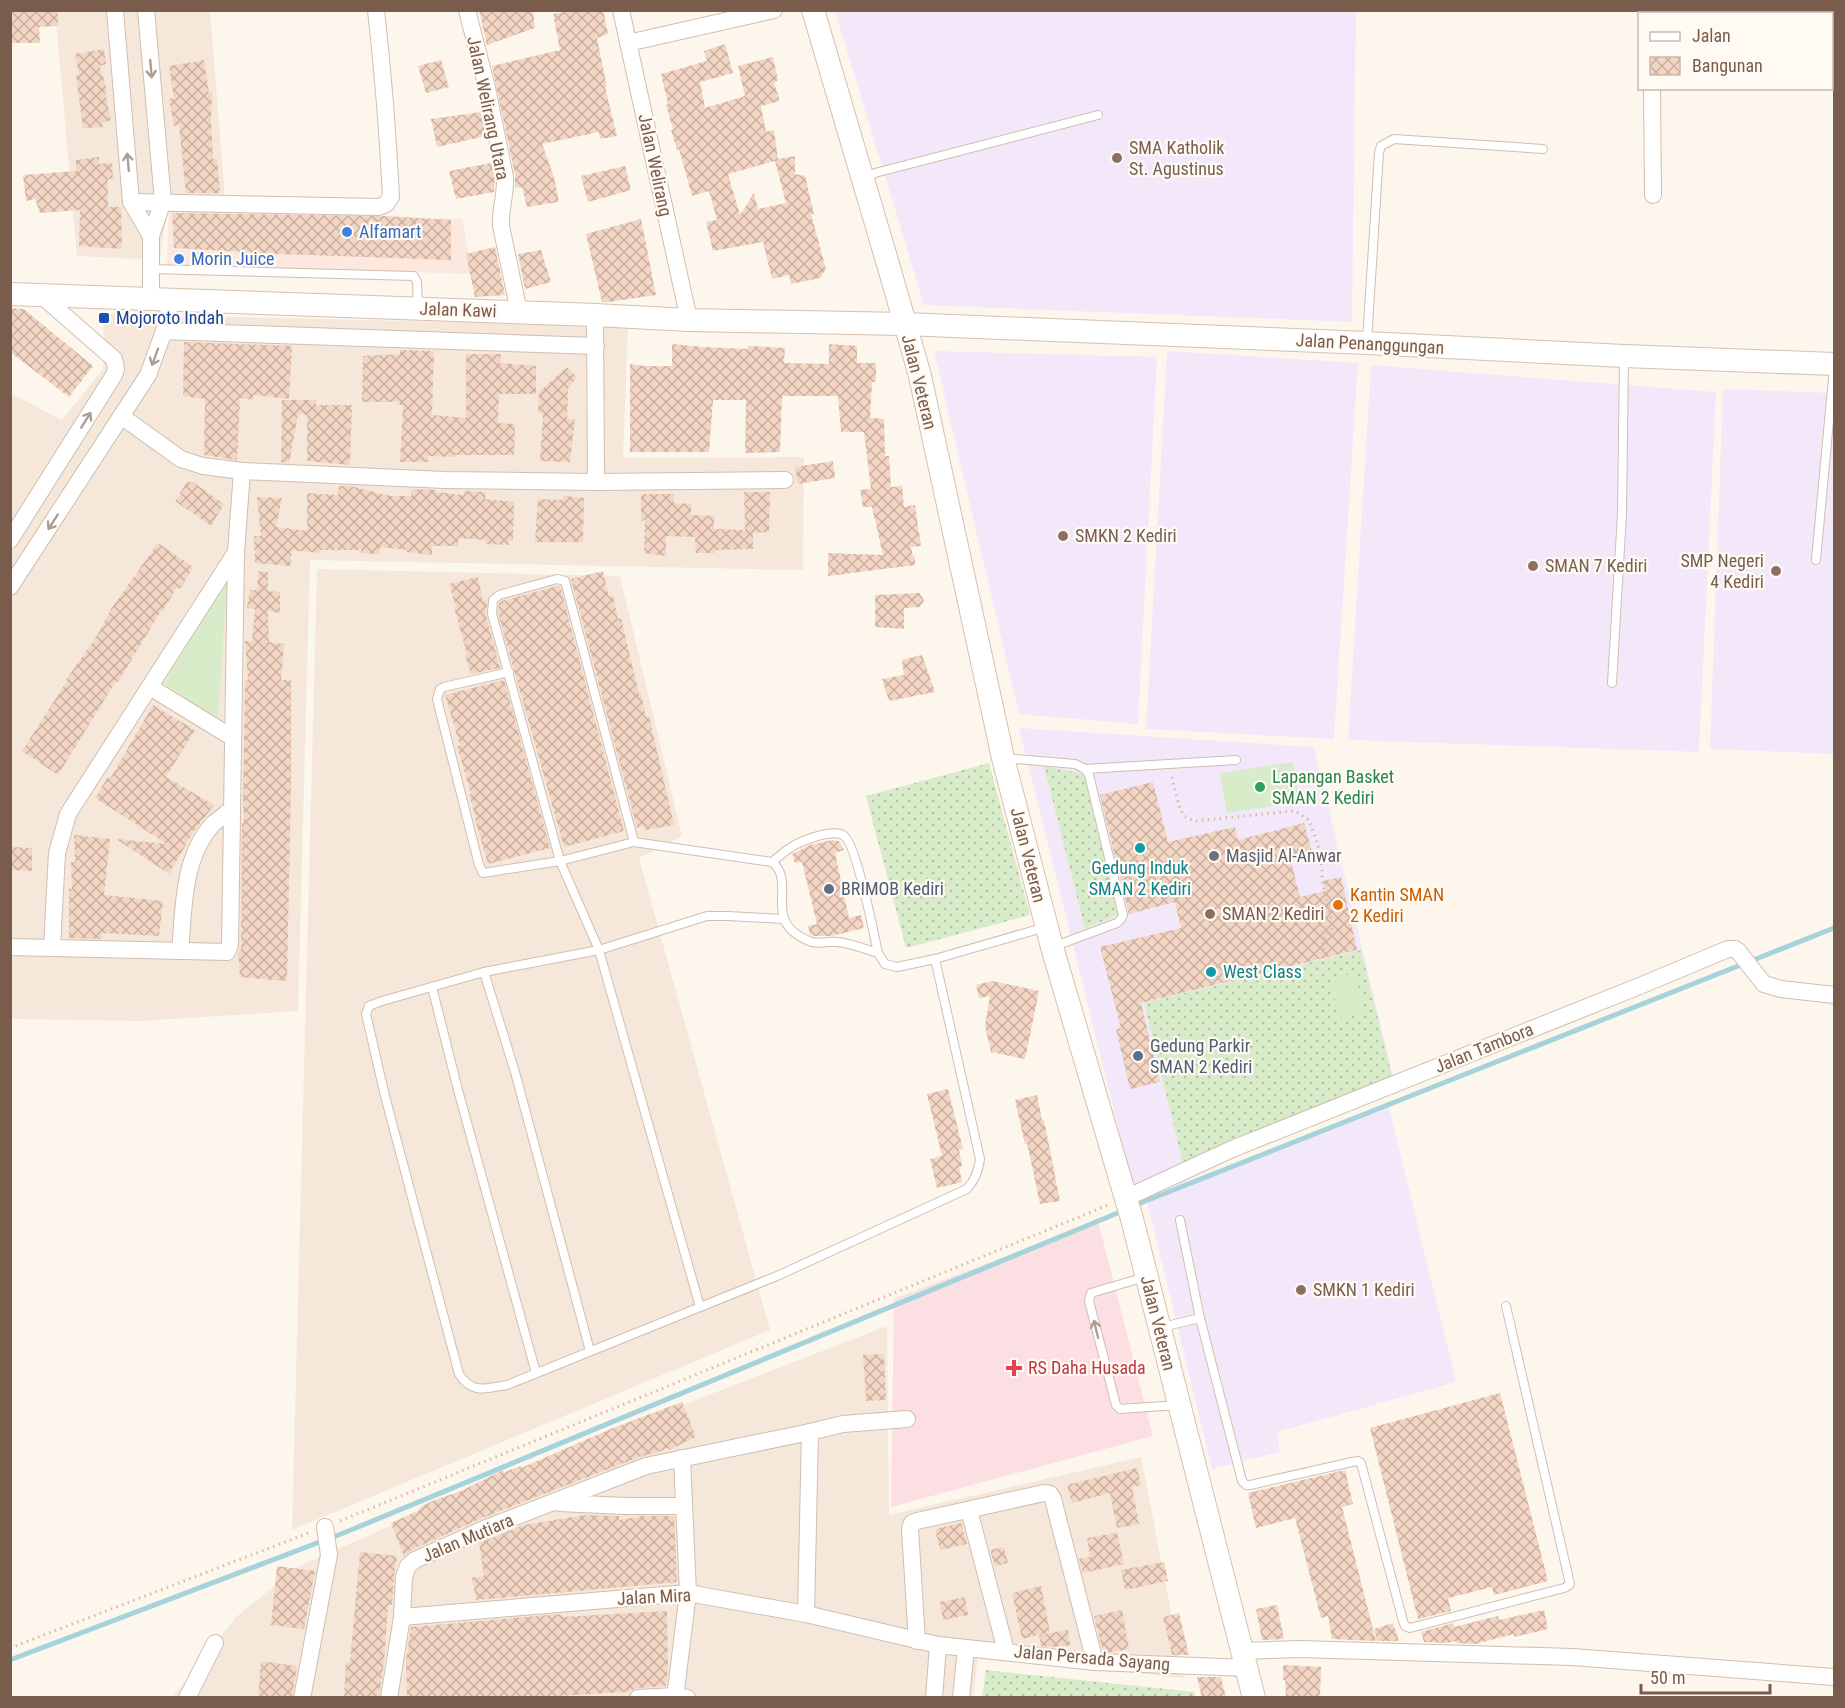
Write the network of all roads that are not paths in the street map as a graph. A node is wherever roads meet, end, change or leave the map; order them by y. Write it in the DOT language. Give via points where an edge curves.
graph roads {
  1 [pos="115,10"];
  2 [pos="146,10"];
  3 [pos="376,10"];
  4 [pos="467,10"];
  5 [pos="621,10"];
  6 [pos="774,10"];
  7 [pos="813,10"];
  8 [pos="628,43"];
  9 [pos="1652,90"];
  10 [pos="1098,115"];
  11 [pos="1543,149"];
  12 [pos="863,177"];
  13 [pos="1653,195"];
  14 [pos="163,201"];
  15 [pos="131,202"];
  16 [pos="151,236"];
  17 [pos="151,269"];
  18 [pos="12,289"];
  19 [pos="42,296"];
  20 [pos="161,300"];
  21 [pos="418,309"];
  22 [pos="519,312"];
  23 [pos="596,315"];
  24 [pos="689,320"];
  25 [pos="905,324"];
  26 [pos="164,331"];
  27 [pos="1366,343"];
  28 [pos="596,346"];
  29 [pos="1624,356"];
  30 [pos="1834,366"];
  31 [pos="121,416"];
  32 [pos="65,455"];
  33 [pos="87,468"];
  34 [pos="242,471"];
  35 [pos="785,480"];
  36 [pos="596,483"];
  37 [pos="10,540"];
  38 [pos="236,552"];
  39 [pos="1816,560"];
  40 [pos="10,587"];
  41 [pos="509,672"];
  42 [pos="1612,683"];
  43 [pos="150,687"];
  44 [pos="233,738"];
  45 [pos="1003,758"];
  46 [pos="1236,760"];
  47 [pos="1085,769"];
  48 [pos="232,809"];
  49 [pos="634,842"];
  50 [pos="560,861"];
  51 [pos="772,862"];
  52 [pos="783,919"];
  53 [pos="1049,937"];
  54 [pos="10,947"];
  55 [pos="52,947"];
  56 [pos="599,950"];
  57 [pos="180,951"];
  58 [pos="878,953"];
  59 [pos="935,958"];
  60 [pos="484,972"];
  61 [pos="432,987"];
  62 [pos="1834,995"];
  63 [pos="1128,1206"];
  64 [pos="1180,1220"];
  65 [pos="1147,1276"];
  66 [pos="1506,1306"];
  67 [pos="700,1307"];
  68 [pos="1200,1318"];
  69 [pos="1159,1328"];
  70 [pos="590,1351"];
  71 [pos="536,1373"];
  72 [pos="1179,1405"];
  73 [pos="907,1419"];
  74 [pos="810,1432"];
  75 [pos="682,1458"];
  76 [pos="552,1503"];
  77 [pos="684,1506"];
  78 [pos="969,1510"];
  79 [pos="326,1535"];
  80 [pos="688,1593"];
  81 [pos="806,1614"];
  82 [pos="402,1617"];
  83 [pos="918,1641"];
  84 [pos="215,1643"];
  85 [pos="938,1645"];
  86 [pos="966,1648"];
  87 [pos="1006,1651"];
  88 [pos="1245,1660"];
  89 [pos="1095,1662"];
  90 [pos="1834,1677"];
  91 [pos="679,1697"];
  92 [pos="187,1698"];
  93 [pos="302,1698"];
  94 [pos="389,1698"];
  95 [pos="638,1698"];
  96 [pos="934,1698"];
  97 [pos="961,1698"];
  98 [pos="1254,1698"];
  15 -- 1 [label="street, one-way"];
  2 -- 14 [label="street, one-way"];
  3 -- 14 [label="street" via="389,144 391,197 386,204 379,207"];
  4 -- 22 [label="street, Jalan Welirang Utara" via="505,177 501,226"];
  5 -- 8 [label="street, Jalan Welirang"];
  6 -- 8 [label="street"];
  7 -- 12 [label="main road, Jalan Veteran"];
  8 -- 24 [label="street, Jalan Welirang"];
  9 -- 13 [label="street"];
  10 -- 12 [label="lane"];
  11 -- 27 [label="lane" via="1394,139 1381,146"];
  12 -- 25 [label="main road, Jalan Veteran"];
  14 -- 15 [label="street"];
  14 -- 16 [label="street"];
  15 -- 16 [label="street"];
  16 -- 17 [label="street"];
  17 -- 20 [label="street"];
  17 -- 21 [label="lane" via="414,276"];
  18 -- 19 [label="main road, Jalan Kawi"];
  19 -- 20 [label="main road, Jalan Kawi"];
  32 -- 19 [label="street, one-way" via="114,375 116,364"];
  20 -- 21 [label="main road, Jalan Kawi"];
  20 -- 26 [label="street"];
  21 -- 22 [label="main road, Jalan Kawi"];
  22 -- 23 [label="main road, Jalan Kawi"];
  23 -- 24 [label="main road, Jalan Kawi"];
  23 -- 28 [label="street"];
  24 -- 25 [label="main road, Jalan Kawi"];
  25 -- 27 [label="main road, Jalan Penanggungan"];
  25 -- 45 [label="main road, Jalan Veteran" via="920,376"];
  26 -- 28 [label="street"];
  26 -- 31 [label="street, one-way" via="148,375"];
  27 -- 29 [label="main road, Jalan Penanggungan"];
  28 -- 36 [label="street"];
  29 -- 30 [label="main road, Jalan Penanggungan"];
  29 -- 42 [label="lane" via="1622,514"];
  30 -- 39 [label="lane"];
  31 -- 33 [label="street"];
  31 -- 34 [label="street" via="181,459"];
  32 -- 33 [label="street"];
  32 -- 37 [label="street"];
  33 -- 40 [label="street, one-way"];
  34 -- 36 [label="street"];
  34 -- 38 [label="street"];
  35 -- 36 [label="street"];
  38 -- 43 [label="street"];
  38 -- 44 [label="street"];
  41 -- 49 [label="lane" via="492,614 493,600 499,595 563,579 568,586"];
  41 -- 50 [label="lane"];
  41 -- 50 [label="lane" via="444,687 437,699 478,865 483,873 488,873"];
  43 -- 44 [label="street"];
  43 -- 55 [label="street" via="68,814 57,853"];
  44 -- 48 [label="street"];
  45 -- 47 [label="lane" via="1075,764"];
  45 -- 53 [label="main road, Jalan Veteran"];
  46 -- 47 [label="lane"];
  47 -- 53 [label="lane" via="1123,915 1117,923"];
  48 -- 57 [label="street" via="213,825 199,845 186,881"];
  48 -- 57 [label="street" via="230,945 227,952"];
  49 -- 50 [label="lane"];
  49 -- 51 [label="lane"];
  50 -- 56 [label="lane"];
  51 -- 52 [label="lane" via="780,872"];
  51 -- 58 [label="lane" via="791,847 812,838 831,834 849,840"];
  52 -- 56 [label="lane" via="707,916"];
  52 -- 58 [label="lane" via="794,932 812,942 837,942"];
  53 -- 59 [label="lane"];
  53 -- 63 [label="main road, Jalan Veteran"];
  54 -- 55 [label="street"];
  55 -- 57 [label="street"];
  56 -- 60 [label="lane"];
  56 -- 67 [label="lane"];
  58 -- 59 [label="lane" via="885,964 897,967"];
  59 -- 67 [label="lane" via="980,1160 975,1180 967,1189"];
  60 -- 61 [label="lane"];
  60 -- 70 [label="lane" via="516,1072"];
  61 -- 71 [label="lane"];
  61 -- 71 [label="lane" via="372,1004 366,1014 447,1330 459,1374 471,1387 507,1385"];
  62 -- 63 [label="street, Jalan Tambora" via="1764,984 1735,949 1728,949 1232,1149"];
  63 -- 65 [label="main road, Jalan Veteran"];
  64 -- 68 [label="lane"];
  65 -- 69 [label="main road, Jalan Veteran"];
  72 -- 65 [label="lane, one-way" via="1118,1407 1106,1371 1089,1301 1091,1293"];
  66 -- 68 [label="lane" via="1570,1584 1410,1628 1403,1622 1361,1463 1250,1485 1242,1481"];
  67 -- 70 [label="lane"];
  68 -- 69 [label="lane"];
  69 -- 72 [label="main road, Jalan Veteran"];
  70 -- 71 [label="lane"];
  72 -- 88 [label="main road, Jalan Veteran"];
  73 -- 74 [label="street, Jalan Mutiara" via="843,1424"];
  74 -- 75 [label="street, Jalan Mutiara"];
  74 -- 81 [label="street"];
  75 -- 76 [label="street, Jalan Mutiara" via="646,1466"];
  75 -- 77 [label="street"];
  76 -- 77 [label="street, Jalan Mutiara"];
  76 -- 82 [label="street, Jalan Mutiara" via="415,1560 404,1577"];
  77 -- 80 [label="street"];
  78 -- 83 [label="street" via="912,1523"];
  78 -- 87 [label="street"];
  78 -- 89 [label="street" via="1050,1494"];
  79 -- 93 [label="street" via="329,1555"];
  80 -- 81 [label="street, Jalan Mira"];
  80 -- 82 [label="street, Jalan Mira"];
  80 -- 91 [label="street"];
  81 -- 83 [label="street, Jalan Mira"];
  82 -- 94 [label="street, Jalan Mutiara"];
  83 -- 85 [label="street, Jalan Mira"];
  84 -- 92 [label="street"];
  85 -- 86 [label="street, Jalan Persada Sayang"];
  85 -- 96 [label="street"];
  86 -- 87 [label="street, Jalan Persada Sayang"];
  86 -- 97 [label="street"];
  87 -- 89 [label="street, Jalan Persada Sayang"];
  88 -- 89 [label="street, Jalan Persada Sayang"];
  88 -- 90 [label="street, Jalan Persada Sayang" via="1300,1649 1560,1657"];
  88 -- 98 [label="main road, Jalan Veteran"];
  91 -- 95 [label="street"];
}
